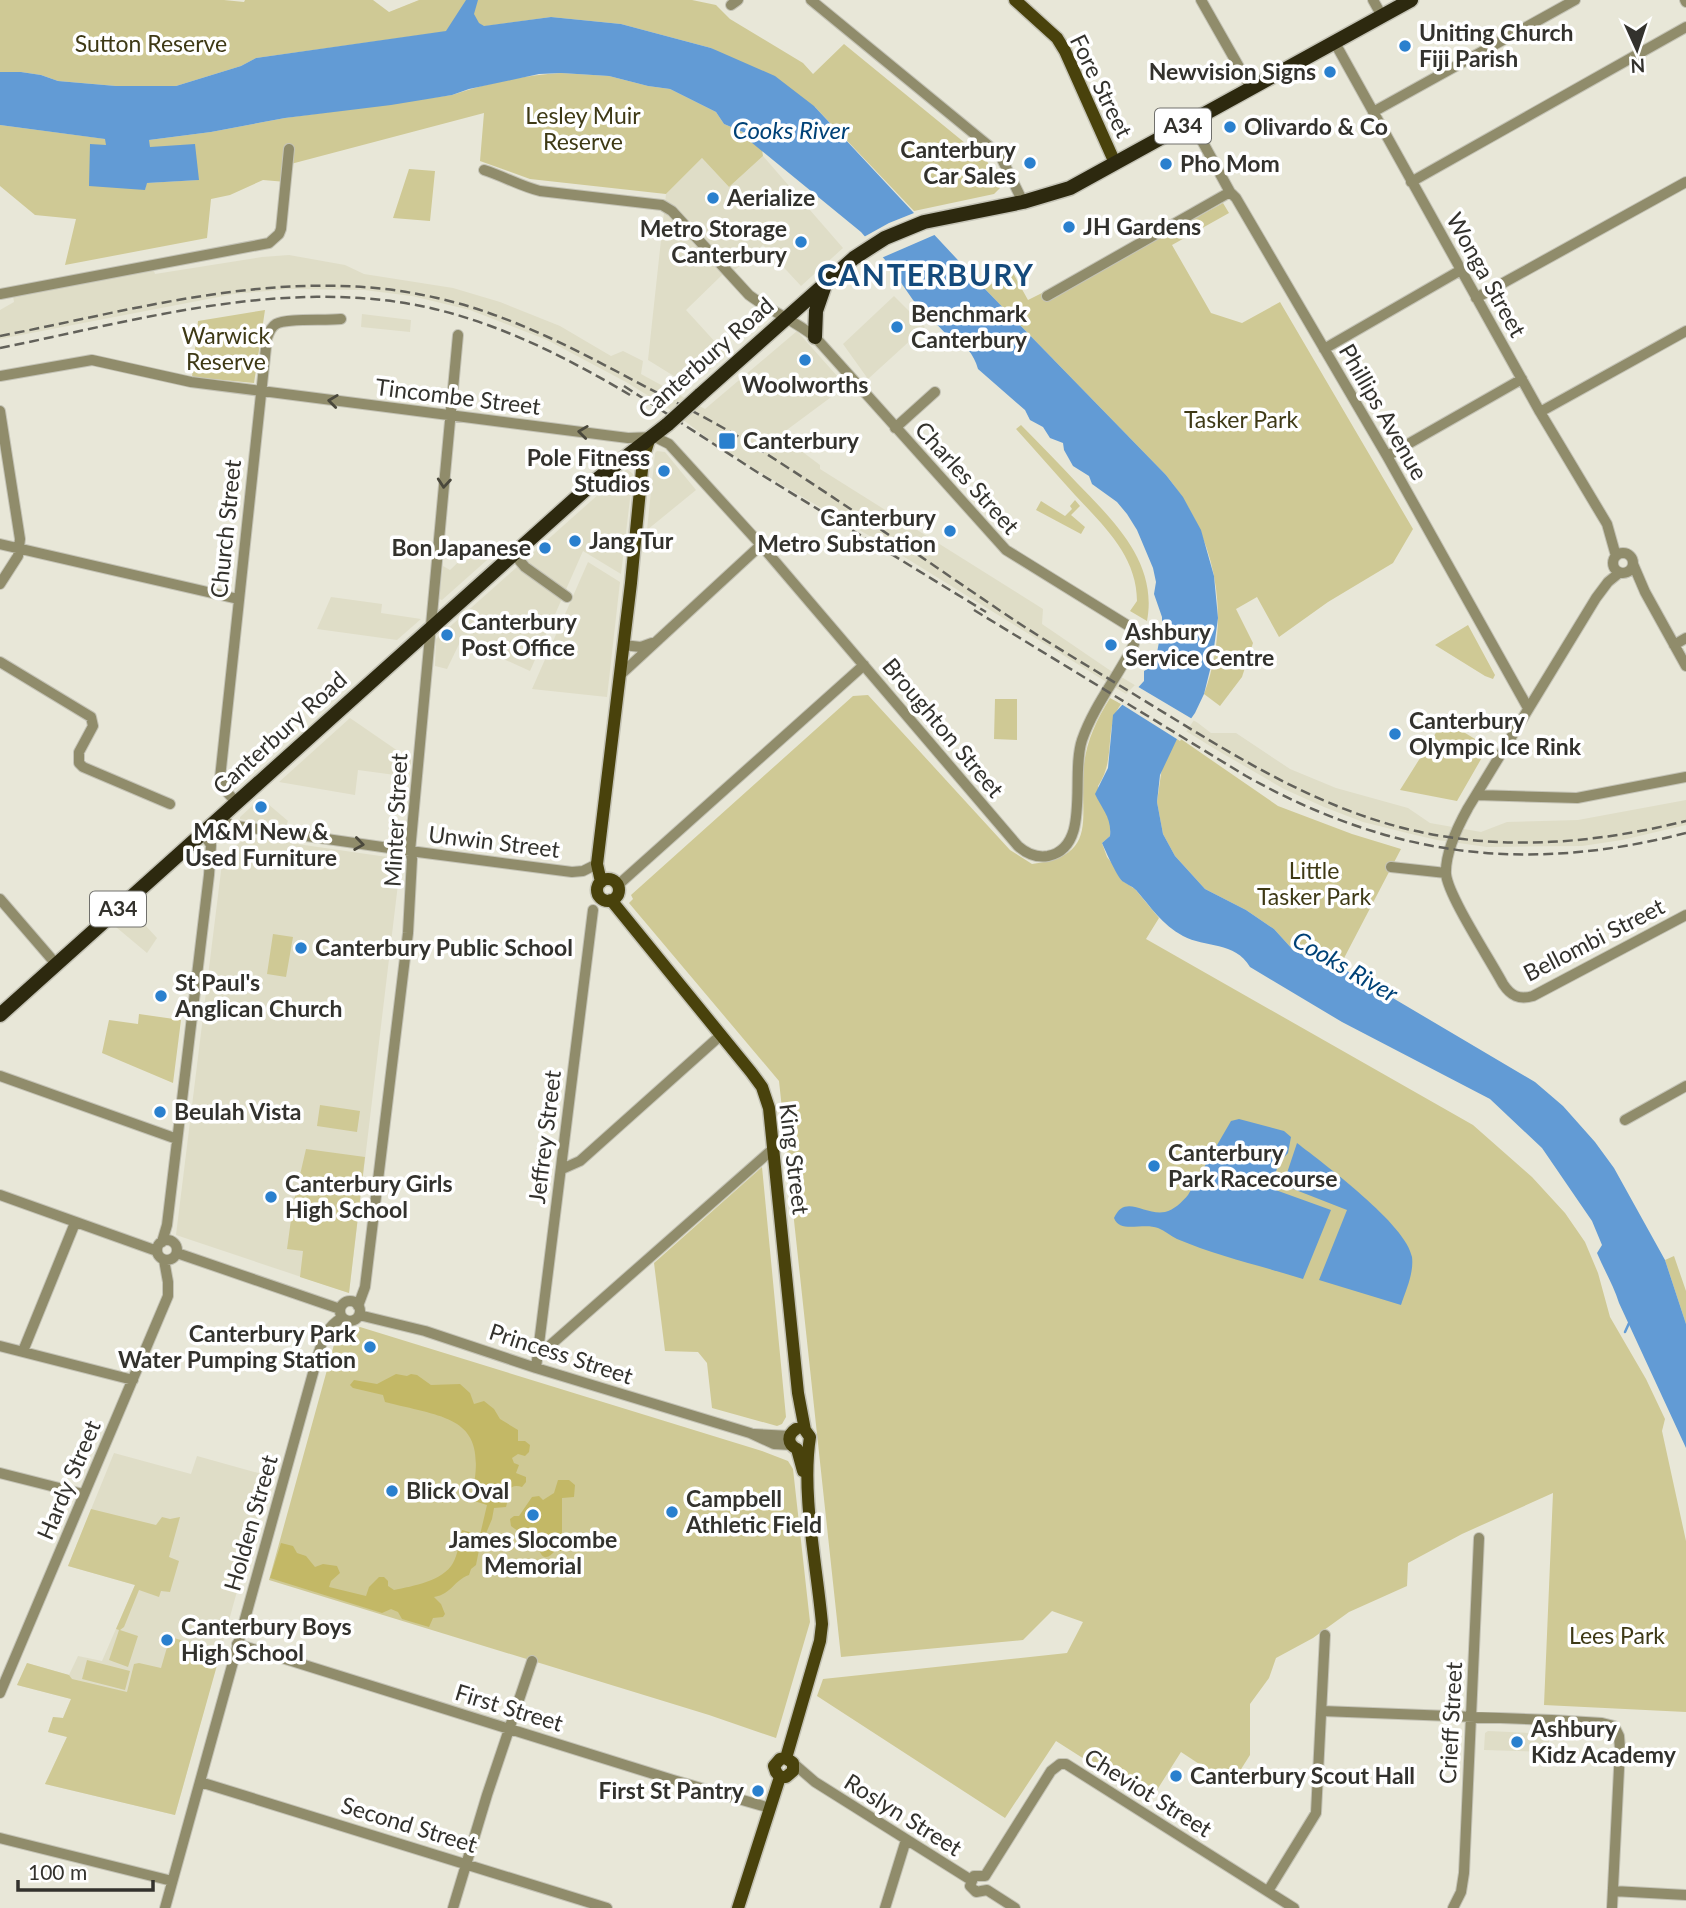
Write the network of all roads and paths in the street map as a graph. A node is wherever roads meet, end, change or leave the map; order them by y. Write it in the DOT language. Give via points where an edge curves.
graph roads {
  1 [pos="811,0"];
  2 [pos="1016,0"];
  3 [pos="1201,0"];
  4 [pos="1373,0"];
  5 [pos="1411,0"];
  6 [pos="1575,0"];
  7 [pos="1382,16"];
  8 [pos="1686,27"];
  9 [pos="1335,43"];
  10 [pos="1251,88"];
  11 [pos="1373,112"];
  12 [pos="1201,139"];
  13 [pos="289,149"];
  14 [pos="1115,163"];
  15 [pos="484,170"];
  16 [pos="1411,182"];
  17 [pos="1686,182"];
  18 [pos="1230,192"];
  19 [pos="1023,202"];
  20 [pos="1461,270"];
  21 [pos="825,284"];
  22 [pos="0,294"];
  23 [pos="1047,296"];
  24 [pos="1476,298"];
  25 [pos="788,318"];
  26 [pos="341,319"];
  27 [pos="1686,331"];
  28 [pos="458,335"];
  29 [pos="815,337"];
  30 [pos="1324,349"];
  31 [pos="0,376"];
  32 [pos="1522,379"];
  33 [pos="260,390"];
  34 [pos="935,392"];
  35 [pos="0,411"];
  36 [pos="1540,412"];
  37 [pos="450,415"];
  38 [pos="895,428"];
  39 [pos="650,437"];
  40 [pos="1387,456"];
  41 [pos="1607,524"];
  42 [pos="0,544"];
  43 [pos="761,545"];
  44 [pos="19,549"];
  45 [pos="514,554"];
  46 [pos="1614,559"];
  47 [pos="1627,566"];
  48 [pos="0,584"];
  49 [pos="567,597"];
  50 [pos="1595,598"];
  51 [pos="238,599"];
  52 [pos="430,629"];
  53 [pos="1686,638"];
  54 [pos="1135,640"];
  55 [pos="656,642"];
  56 [pos="623,645"];
  57 [pos="1674,645"];
  58 [pos="0,662"];
  59 [pos="864,665"];
  60 [pos="1686,666"];
  61 [pos="619,676"];
  62 [pos="1528,708"];
  63 [pos="1686,777"];
  64 [pos="1476,795"];
  65 [pos="236,802"];
  66 [pos="170,804"];
  67 [pos="221,817"];
  68 [pos="203,833"];
  69 [pos="410,851"];
  70 [pos="597,864"];
  71 [pos="1391,867"];
  72 [pos="1446,873"];
  73 [pos="601,882"];
  74 [pos="618,885"];
  75 [pos="0,899"];
  76 [pos="611,900"];
  77 [pos="593,910"];
  78 [pos="1686,915"];
  79 [pos="56,964"];
  80 [pos="0,1015"];
  81 [pos="721,1035"];
  82 [pos="0,1076"];
  83 [pos="1686,1086"];
  84 [pos="1625,1120"];
  85 [pos="177,1139"];
  86 [pos="774,1147"];
  87 [pos="562,1169"];
  88 [pos="0,1195"];
  89 [pos="75,1223"];
  90 [pos="163,1244"];
  91 [pos="171,1257"];
  92 [pos="359,1310"];
  93 [pos="341,1313"];
  94 [pos="0,1346"];
  95 [pos="539,1350"];
  96 [pos="23,1351"];
  97 [pos="537,1368"];
  98 [pos="133,1380"];
  99 [pos="797,1439"];
  100 [pos="0,1473"];
  101 [pos="83,1494"];
  102 [pos="1479,1538"];
  103 [pos="1325,1635"];
  104 [pos="237,1644"];
  105 [pos="533,1661"];
  106 [pos="0,1693"];
  107 [pos="1322,1711"];
  108 [pos="1471,1717"];
  109 [pos="509,1728"];
  110 [pos="788,1768"];
  111 [pos="200,1782"];
  112 [pos="770,1808"];
  113 [pos="0,1838"];
  114 [pos="906,1840"];
  115 [pos="467,1863"];
  116 [pos="985,1876"];
  117 [pos="971,1880"];
  118 [pos="172,1881"];
  119 [pos="986,1890"];
  120 [pos="1268,1891"];
  121 [pos="1613,1891"];
  122 [pos="1686,1895"];
  123 [pos="165,1908"];
  124 [pos="453,1908"];
  125 [pos="607,1908"];
  126 [pos="737,1908"];
  127 [pos="886,1908"];
  128 [pos="1015,1908"];
  129 [pos="1294,1908"];
  130 [pos="1453,1908"];
  131 [pos="1612,1908"];
  1 -- 19 [label="street" via="1000,155"];
  2 -- 14 [label="main road, Fore Street" via="1065,51"];
  3 -- 10 [label="street"];
  4 -- 7 [label="street"];
  5 -- 7 [label="highway, Canterbury Road / A34"];
  6 -- 11 [label="street"];
  7 -- 9 [label="highway, Canterbury Road / A34"];
  8 -- 16 [label="street"];
  9 -- 10 [label="highway, Canterbury Road / A34"];
  9 -- 11 [label="street, Wonga Street"];
  10 -- 14 [label="highway, Canterbury Road / A34"];
  11 -- 16 [label="street, Wonga Street"];
  12 -- 18 [label="street, Phillips Avenue"];
  13 -- 22 [label="street" via="281,229 274,240"];
  14 -- 19 [label="highway, Canterbury Road / A34" via="1070,188"];
  15 -- 25 [label="street, Charles Street" via="540,191 662,205 748,295"];
  16 -- 20 [label="street, Wonga Street"];
  17 -- 24 [label="street"];
  18 -- 23 [label="street"];
  18 -- 30 [label="street, Phillips Avenue"];
  19 -- 21 [label="highway, Canterbury Road / A34" via="924,222 895,233 854,258"];
  20 -- 24 [label="street, Wonga Street"];
  20 -- 30 [label="street"];
  21 -- 25 [label="highway, Canterbury Road / A34"];
  21 -- 29 [label="highway" via="816,312"];
  24 -- 32 [label="street, Wonga Street"];
  25 -- 29 [label="street, Charles Street"];
  25 -- 39 [label="highway, Canterbury Road / A34, bridge"];
  26 -- 33 [label="street, Church Street" via="274,325 267,338"];
  27 -- 36 [label="street"];
  28 -- 37 [label="street, Minter Street"];
  29 -- 38 [label="street, Charles Street"];
  30 -- 40 [label="street, Phillips Avenue"];
  31 -- 33 [label="street, Tincombe Street" via="92,360 191,382"];
  32 -- 36 [label="street, Wonga Street"];
  32 -- 40 [label="street"];
  37 -- 33 [label="street, Tincombe Street, one-way"];
  33 -- 51 [label="street, Church Street"];
  34 -- 38 [label="street"];
  35 -- 44 [label="street"];
  36 -- 41 [label="street, Wonga Street"];
  39 -- 37 [label="street, Tincombe Street, one-way" via="625,438"];
  37 -- 52 [label="street, Minter Street, one-way"];
  38 -- 54 [label="street, Charles Street" via="1006,550 1126,623"];
  39 -- 43 [label="street, Broughton Street" via="667,442"];
  39 -- 45 [label="highway, Canterbury Road / A34"];
  39 -- 56 [label="main road" via="643,459"];
  40 -- 62 [label="street, Phillips Avenue"];
  41 -- 46 [label="street, Wonga Street"];
  41 -- 47 [label="street, Wonga Street"];
  42 -- 44 [label="street"];
  43 -- 55 [label="street"];
  43 -- 59 [label="street, Broughton Street"];
  44 -- 48 [label="street"];
  44 -- 51 [label="street"];
  45 -- 49 [label="street"];
  45 -- 52 [label="highway, Canterbury Road / A34"];
  46 -- 47 [label="street, Wonga Street" via="1614,568"];
  46 -- 47 [label="street" via="1622,553"];
  46 -- 50 [label="street"];
  47 -- 50 [label="street"];
  47 -- 57 [label="street, Wonga Street"];
  50 -- 62 [label="street"];
  51 -- 65 [label="street, Church Street" via="220,778"];
  52 -- 65 [label="highway, Canterbury Road / A34"];
  52 -- 69 [label="street, Minter Street"];
  53 -- 57 [label="street"];
  54 -- 59 [label="street, Broughton Street" via="1079,748 1074,835 1063,849 1042,856 1018,846"];
  55 -- 56 [label="street"];
  55 -- 61 [label="street"];
  56 -- 61 [label="main road"];
  57 -- 60 [label="street, Wonga Street"];
  58 -- 66 [label="street" via="91,717 93,726 78,758 83,767"];
  59 -- 74 [label="street"];
  61 -- 70 [label="main road"];
  62 -- 64 [label="street"];
  63 -- 64 [label="street" via="1577,798"];
  64 -- 72 [label="street" via="1459,823"];
  65 -- 67 [label="highway, Canterbury Road / A34"];
  67 -- 68 [label="highway, Canterbury Road / A34"];
  67 -- 69 [label="street, Unwin Street, one-way" via="230,824"];
  68 -- 79 [label="highway, Canterbury Road / A34"];
  68 -- 85 [label="street" via="211,845 209,875"];
  69 -- 70 [label="street, Unwin Street" via="578,872"];
  69 -- 92 [label="street, Minter Street" via="403,973"];
  70 -- 73 [label="main road"];
  71 -- 72 [label="street"];
  72 -- 78 [label="street, Bellombi Street" via="1503,984 1518,998 1533,996"];
  73 -- 74 [label="main road" via="610,879"];
  73 -- 76 [label="main road" via="599,895"];
  74 -- 76 [label="main road" via="619,894"];
  75 -- 79 [label="street"];
  76 -- 81 [label="main road, King Street"];
  77 -- 87 [label="street, Jeffrey Street"];
  79 -- 80 [label="highway, Canterbury Road / A34"];
  81 -- 86 [label="main road, King Street" via="762,1087"];
  81 -- 87 [label="street" via="580,1161"];
  82 -- 85 [label="street"];
  83 -- 84 [label="street"];
  85 -- 90 [label="street"];
  86 -- 95 [label="street" via="547,1348"];
  86 -- 99 [label="main road, King Street" via="798,1393"];
  87 -- 95 [label="street, Jeffrey Street"];
  88 -- 89 [label="street"];
  89 -- 90 [label="street"];
  89 -- 96 [label="street"];
  90 -- 91 [label="street"];
  90 -- 91 [label="street" via="176,1244"];
  91 -- 93 [label="street"];
  91 -- 98 [label="street, Hardy Street" via="168,1296"];
  92 -- 93 [label="street" via="350,1321"];
  92 -- 93 [label="street" via="349,1301"];
  92 -- 97 [label="street, Princess Street"];
  93 -- 104 [label="street, Holden Street" via="323,1340"];
  94 -- 96 [label="street"];
  95 -- 97 [label="street, Jeffrey Street"];
  96 -- 98 [label="street"];
  97 -- 99 [label="street, Princess Street" via="750,1433"];
  98 -- 101 [label="street, Hardy Street"];
  99 -- 110 [label="main road, King Street" via="808,1488 821,1633"];
  100 -- 101 [label="street"];
  101 -- 106 [label="street, Hardy Street"];
  102 -- 108 [label="street, Crieff Street"];
  103 -- 107 [label="street"];
  104 -- 109 [label="street, First Street"];
  104 -- 111 [label="street, Holden Street"];
  105 -- 109 [label="street"];
  107 -- 108 [label="street"];
  107 -- 120 [label="street" via="1316,1813"];
  108 -- 121 [label="street" via="1614,1726 1620,1749"];
  108 -- 130 [label="street, Crieff Street" via="1464,1873"];
  109 -- 112 [label="street, First Street"];
  109 -- 115 [label="street"];
  110 -- 112 [label="main road, King Street"];
  110 -- 114 [label="street, Roslyn Street"];
  111 -- 115 [label="street, Second Street"];
  111 -- 118 [label="street, Holden Street"];
  112 -- 126 [label="main road, King Street"];
  113 -- 118 [label="street"];
  114 -- 117 [label="street, Roslyn Street"];
  114 -- 127 [label="street"];
  115 -- 124 [label="street"];
  115 -- 125 [label="street, Second Street"];
  116 -- 117 [label="street"];
  116 -- 119 [label="street" via="989,1881"];
  116 -- 120 [label="street, Cheviot Street" via="1051,1771 1066,1764"];
  117 -- 119 [label="street" via="971,1889"];
  118 -- 123 [label="street, Holden Street"];
  119 -- 128 [label="street"];
  120 -- 129 [label="street, Cheviot Street"];
  121 -- 122 [label="street"];
  121 -- 131 [label="street"];
}
